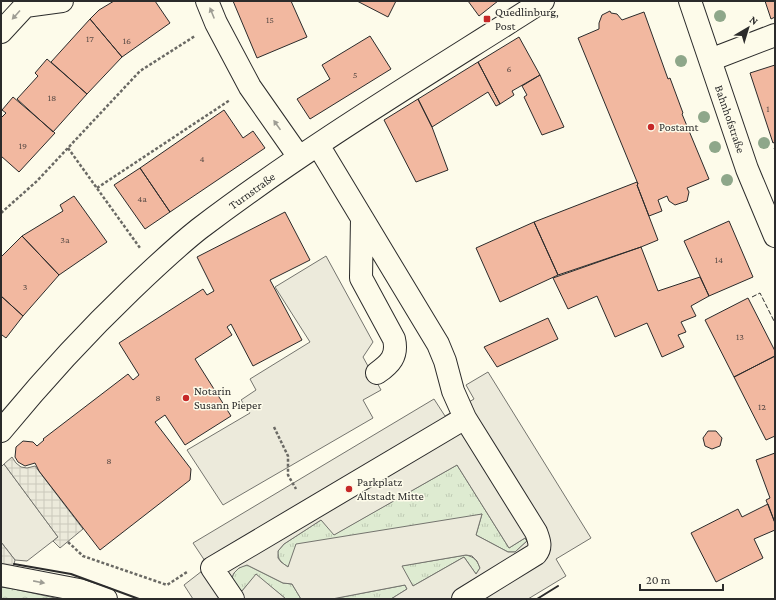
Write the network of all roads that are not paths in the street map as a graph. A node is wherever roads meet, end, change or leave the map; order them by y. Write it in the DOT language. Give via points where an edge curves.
graph roads {
  1 [pos="62,1"];
  2 [pos="207,1"];
  3 [pos="543,1"];
  4 [pos="690,1"];
  5 [pos="1,32"];
  6 [pos="775,35"];
  7 [pos="710,60"];
  8 [pos="318,145"];
  9 [pos="299,157"];
  10 [pos="362,218"];
  11 [pos="775,236"];
  12 [pos="377,373"];
  13 [pos="465,418"];
  14 [pos="1,431"];
  15 [pos="1,575"];
  16 [pos="106,599"];
  17 [pos="233,599"];
  18 [pos="463,599"];
  1 -- 5 [label="street, one-way" via="25,6"];
  9 -- 2 [label="street, one-way" via="250,87"];
  3 -- 8 [label="street, Turnstraße"];
  4 -- 7 [label="street, Bahnhofstraße"];
  6 -- 7 [label="street"];
  7 -- 11 [label="street, Bahnhofstraße" via="747,169"];
  8 -- 9 [label="street, Turnstraße"];
  8 -- 10 [label="street"];
  9 -- 14 [label="street, Turnstraße" via="199,229 154,268 69,352"];
  10 -- 12 [label="street" via="361,278 393,335 395,344 392,360"];
  10 -- 13 [label="street" via="438,344 453,391"];
  13 -- 17 [label="street" via="212,568"];
  13 -- 18 [label="street" via="536,532 540,546 533,557"];
  15 -- 16 [label="street, one-way" via="79,590"];
}
